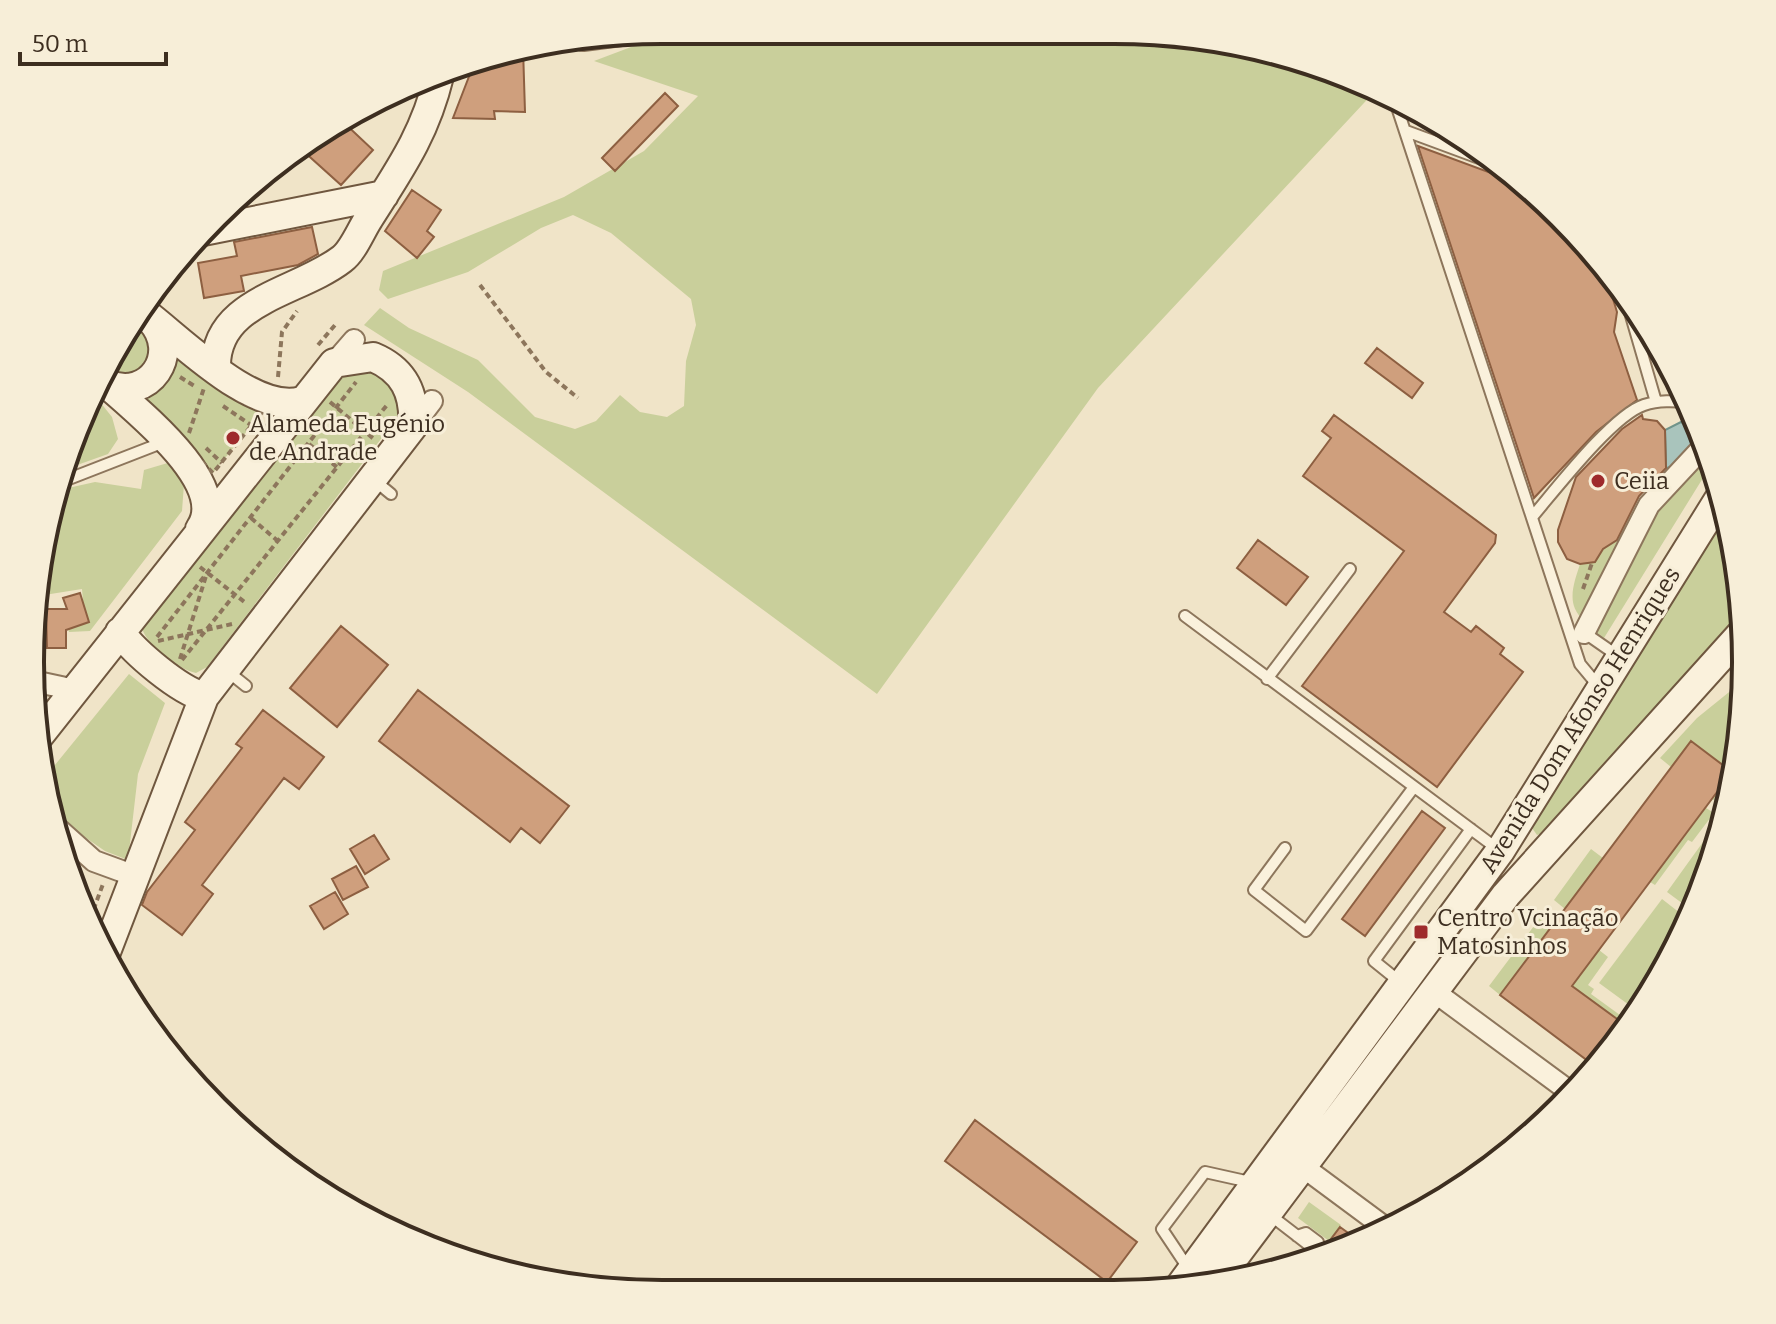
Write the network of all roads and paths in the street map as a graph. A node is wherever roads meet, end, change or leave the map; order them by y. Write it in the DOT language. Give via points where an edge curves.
graph roads {
  1 [pos="436,87"];
  2 [pos="1400,115"];
  3 [pos="1406,131"];
  4 [pos="1462,152"];
  5 [pos="384,195"];
  6 [pos="223,227"];
  7 [pos="316,273"];
  8 [pos="480,285"];
  9 [pos="150,317"];
  10 [pos="149,318"];
  11 [pos="335,325"];
  12 [pos="1635,331"];
  13 [pos="354,340"];
  14 [pos="324,357"];
  15 [pos="212,371"];
  16 [pos="361,375"];
  17 [pos="112,382"];
  18 [pos="112,382"];
  19 [pos="285,394"];
  20 [pos="578,398"];
  21 [pos="391,400"];
  22 [pos="432,401"];
  23 [pos="1656,402"];
  24 [pos="1674,402"];
  25 [pos="337,408"];
  26 [pos="413,426"];
  27 [pos="366,432"];
  28 [pos="175,443"];
  29 [pos="309,444"];
  30 [pos="380,444"];
  31 [pos="1696,455"];
  32 [pos="338,468"];
  33 [pos="72,478"];
  34 [pos="1713,509"];
  35 [pos="1533,516"];
  36 [pos="251,518"];
  37 [pos="200,530"];
  38 [pos="279,542"];
  39 [pos="191,560"];
  40 [pos="1350,569"];
  41 [pos="207,573"];
  42 [pos="236,596"];
  43 [pos="252,608"];
  44 [pos="167,613"];
  45 [pos="1185,616"];
  46 [pos="167,625"];
  47 [pos="1575,627"];
  48 [pos="211,628"];
  49 [pos="120,632"];
  50 [pos="232,633"];
  51 [pos="188,634"];
  52 [pos="165,639"];
  53 [pos="152,644"];
  54 [pos="1732,644"];
  55 [pos="158,648"];
  56 [pos="165,653"];
  57 [pos="1621,658"];
  58 [pos="171,659"];
  59 [pos="1732,664"];
  60 [pos="180,667"];
  61 [pos="1267,679"];
  62 [pos="45,683"];
  63 [pos="1601,689"];
  64 [pos="75,690"];
  65 [pos="204,697"];
  66 [pos="1664,717"];
  67 [pos="47,725"];
  68 [pos="1414,787"];
  69 [pos="1471,829"];
  70 [pos="1508,839"];
  71 [pos="71,840"];
  72 [pos="1285,848"];
  73 [pos="1544,850"];
  74 [pos="123,872"];
  75 [pos="1482,877"];
  76 [pos="1506,895"];
  77 [pos="96,910"];
  78 [pos="109,937"];
  79 [pos="1404,985"];
  80 [pos="1432,990"];
  81 [pos="1563,1086"];
  82 [pos="1302,1166"];
  83 [pos="1256,1184"];
  84 [pos="1267,1213"];
  85 [pos="1376,1221"];
  86 [pos="1312,1247"];
  87 [pos="1211,1272"];
  88 [pos="1207,1273"];
  89 [pos="1197,1275"];
  1 -- 5 [label="street" via="430,115"];
  2 -- 3 [label="lane"];
  3 -- 4 [label="lane"];
  3 -- 35 [label="lane"];
  5 -- 6 [label="street"];
  5 -- 7 [label="street" via="344,258"];
  7 -- 15 [label="street" via="231,321"];
  7 -- 19 [label="path" via="282,332"];
  8 -- 20 [label="path" via="546,372"];
  9 -- 15 [label="street"];
  10 -- 17 [label="street" via="163,339 160,368 137,388 124,390"];
  11 -- 14 [label="path"];
  12 -- 23 [label="lane"];
  13 -- 14 [label="street"];
  14 -- 19 [label="street"];
  14 -- 26 [label="street" via="364,356 388,365 410,388"];
  15 -- 19 [label="street" via="252,394"];
  15 -- 19 [label="path" via="245,404"];
  15 -- 28 [label="path"];
  15 -- 28 [label="path" via="175,346 163,379 136,396"];
  16 -- 25 [label="path"];
  18 -- 28 [label="street"];
  19 -- 25 [label="path"];
  19 -- 28 [label="path" via="213,473"];
  19 -- 37 [label="street"];
  21 -- 27 [label="path"];
  22 -- 26 [label="street"];
  23 -- 24 [label="lane"];
  23 -- 35 [label="lane" via="1641,405 1616,425"];
  25 -- 27 [label="path"];
  25 -- 29 [label="path"];
  26 -- 65 [label="street" via="382,486 236,678"];
  27 -- 30 [label="path"];
  27 -- 32 [label="path"];
  28 -- 33 [label="lane"];
  28 -- 37 [label="street" via="202,489 206,521"];
  29 -- 32 [label="path"];
  29 -- 36 [label="path"];
  31 -- 47 [label="street" via="1649,505"];
  32 -- 38 [label="path"];
  34 -- 57 [label="street, Avenida Dom Afonso Henriques"];
  35 -- 47 [label="lane"];
  36 -- 38 [label="path"];
  36 -- 41 [label="path"];
  37 -- 49 [label="street"];
  38 -- 42 [label="path"];
  39 -- 41 [label="path"];
  40 -- 61 [label="lane"];
  41 -- 42 [label="path"];
  41 -- 46 [label="path"];
  41 -- 51 [label="path"];
  42 -- 43 [label="path"];
  42 -- 48 [label="path"];
  44 -- 46 [label="path"];
  45 -- 61 [label="lane"];
  46 -- 52 [label="path"];
  46 -- 53 [label="path"];
  47 -- 57 [label="lane"];
  47 -- 63 [label="lane" via="1584,671"];
  48 -- 50 [label="path" via="241,622"];
  48 -- 51 [label="path"];
  48 -- 60 [label="path"];
  49 -- 64 [label="street"];
  49 -- 65 [label="street" via="134,649"];
  51 -- 52 [label="path"];
  51 -- 60 [label="path"];
  52 -- 53 [label="path"];
  52 -- 56 [label="path"];
  53 -- 55 [label="path"];
  54 -- 66 [label="street, Avenida Dom Afonso Henriques"];
  57 -- 63 [label="street, Avenida Dom Afonso Henriques"];
  58 -- 60 [label="path"];
  59 -- 66 [label="street"];
  61 -- 68 [label="lane"];
  62 -- 64 [label="street"];
  63 -- 70 [label="street, Avenida Dom Afonso Henriques"];
  64 -- 67 [label="street"];
  65 -- 74 [label="street"];
  66 -- 73 [label="street, Avenida Dom Afonso Henriques"];
  68 -- 69 [label="lane"];
  68 -- 72 [label="lane" via="1306,931 1254,890"];
  69 -- 70 [label="lane"];
  69 -- 79 [label="lane" via="1374,961"];
  70 -- 73 [label="street"];
  70 -- 75 [label="street, Avenida Dom Afonso Henriques"];
  71 -- 74 [label="street" via="94,861"];
  73 -- 76 [label="street, Avenida Dom Afonso Henriques"];
  74 -- 77 [label="path"];
  74 -- 78 [label="street"];
  75 -- 76 [label="street"];
  75 -- 79 [label="street, Avenida Dom Afonso Henriques"];
  76 -- 80 [label="street, Avenida Dom Afonso Henriques"];
  79 -- 83 [label="street, Avenida Dom Afonso Henriques"];
  80 -- 81 [label="street"];
  80 -- 82 [label="street, Avenida Dom Afonso Henriques"];
  82 -- 84 [label="street, Avenida Dom Afonso Henriques"];
  82 -- 85 [label="street"];
  83 -- 88 [label="street, Avenida Dom Afonso Henriques"];
  83 -- 89 [label="lane" via="1205,1172 1162,1229"];
  84 -- 86 [label="lane"];
  84 -- 87 [label="street, Avenida Dom Afonso Henriques"];
}
